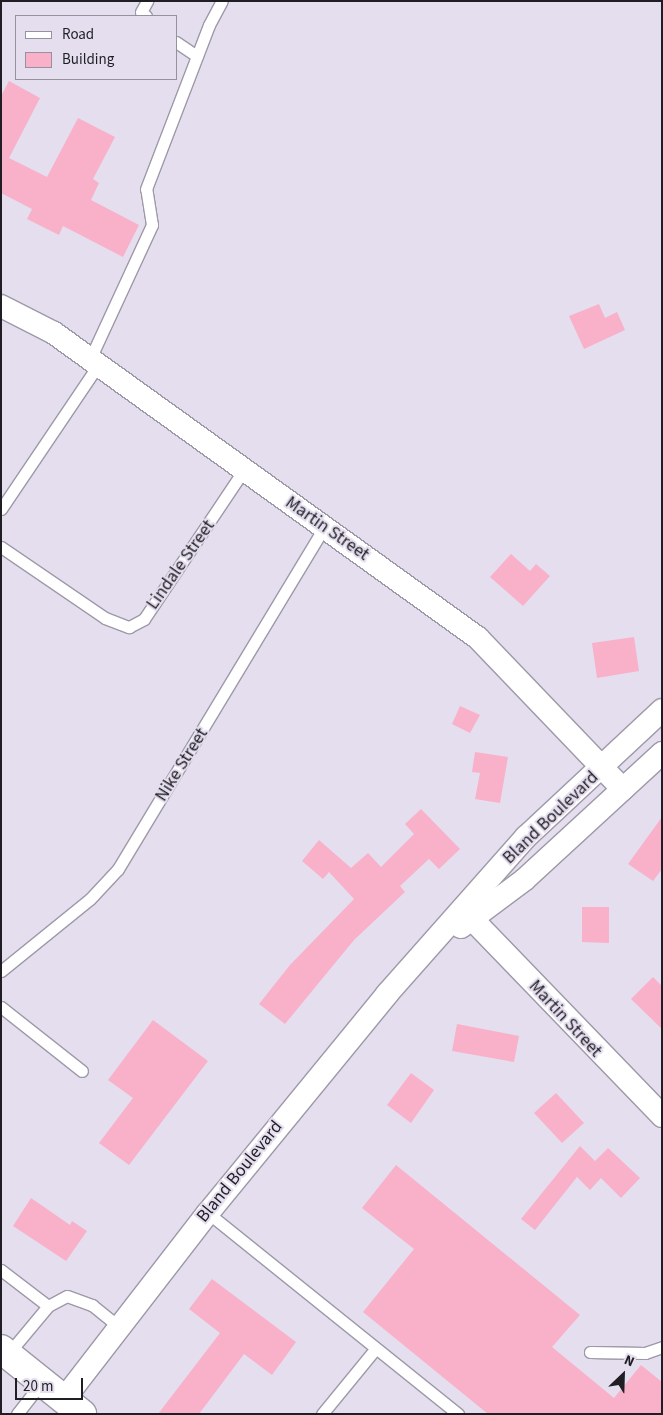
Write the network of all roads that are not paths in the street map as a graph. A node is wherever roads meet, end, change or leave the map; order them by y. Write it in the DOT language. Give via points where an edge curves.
graph roads {
  1 [pos="147,1"];
  2 [pos="222,1"];
  3 [pos="145,15"];
  4 [pos="178,43"];
  5 [pos="197,56"];
  6 [pos="1,306"];
  7 [pos="94,362"];
  8 [pos="243,471"];
  9 [pos="1,509"];
  10 [pos="324,528"];
  11 [pos="1,547"];
  12 [pos="662,710"];
  13 [pos="662,753"];
  14 [pos="600,770"];
  15 [pos="623,789"];
  16 [pos="472,919"];
  17 [pos="426,953"];
  18 [pos="1,971"];
  19 [pos="1,1008"];
  20 [pos="82,1070"];
  21 [pos="662,1116"];
  22 [pos="208,1213"];
  23 [pos="1,1270"];
  24 [pos="48,1306"];
  25 [pos="118,1326"];
  26 [pos="662,1347"];
  27 [pos="376,1348"];
  28 [pos="4,1352"];
  29 [pos="590,1352"];
  30 [pos="42,1382"];
  31 [pos="73,1406"];
  32 [pos="17,1414"];
  33 [pos="322,1414"];
  34 [pos="458,1414"];
  1 -- 3 [label="lane" via="141,12"];
  2 -- 5 [label="lane"];
  4 -- 5 [label="lane"];
  5 -- 7 [label="lane" via="146,189 152,225"];
  6 -- 7 [label="street, Martin Street" via="54,333"];
  7 -- 8 [label="street, Martin Street"];
  7 -- 9 [label="lane"];
  8 -- 10 [label="street, Martin Street"];
  8 -- 11 [label="lane, Lindale Street" via="144,619 129,627 105,618"];
  10 -- 14 [label="street, Martin Street" via="478,638"];
  10 -- 18 [label="lane, Nike Street" via="118,869 90,899"];
  12 -- 14 [label="street, Bland Boulevard"];
  13 -- 15 [label="street, Bland Boulevard"];
  14 -- 15 [label="street, Martin Street"];
  14 -- 17 [label="street, Bland Boulevard" via="526,837"];
  15 -- 16 [label="street, Bland Boulevard" via="524,880"];
  16 -- 17 [label="street, Bland Boulevard"];
  16 -- 21 [label="street, Martin Street"];
  17 -- 22 [label="street, Bland Boulevard" via="313,1082"];
  19 -- 20 [label="lane"];
  22 -- 25 [label="street, Bland Boulevard"];
  22 -- 27 [label="lane"];
  23 -- 24 [label="lane"];
  24 -- 25 [label="lane" via="61,1298 77,1298 92,1305"];
  24 -- 28 [label="lane"];
  25 -- 31 [label="street, Bland Boulevard"];
  26 -- 29 [label="lane" via="645,1353"];
  27 -- 33 [label="lane"];
  27 -- 34 [label="lane"];
  28 -- 30 [label="main road"];
  30 -- 31 [label="main road"];
  30 -- 32 [label="lane"];
}
